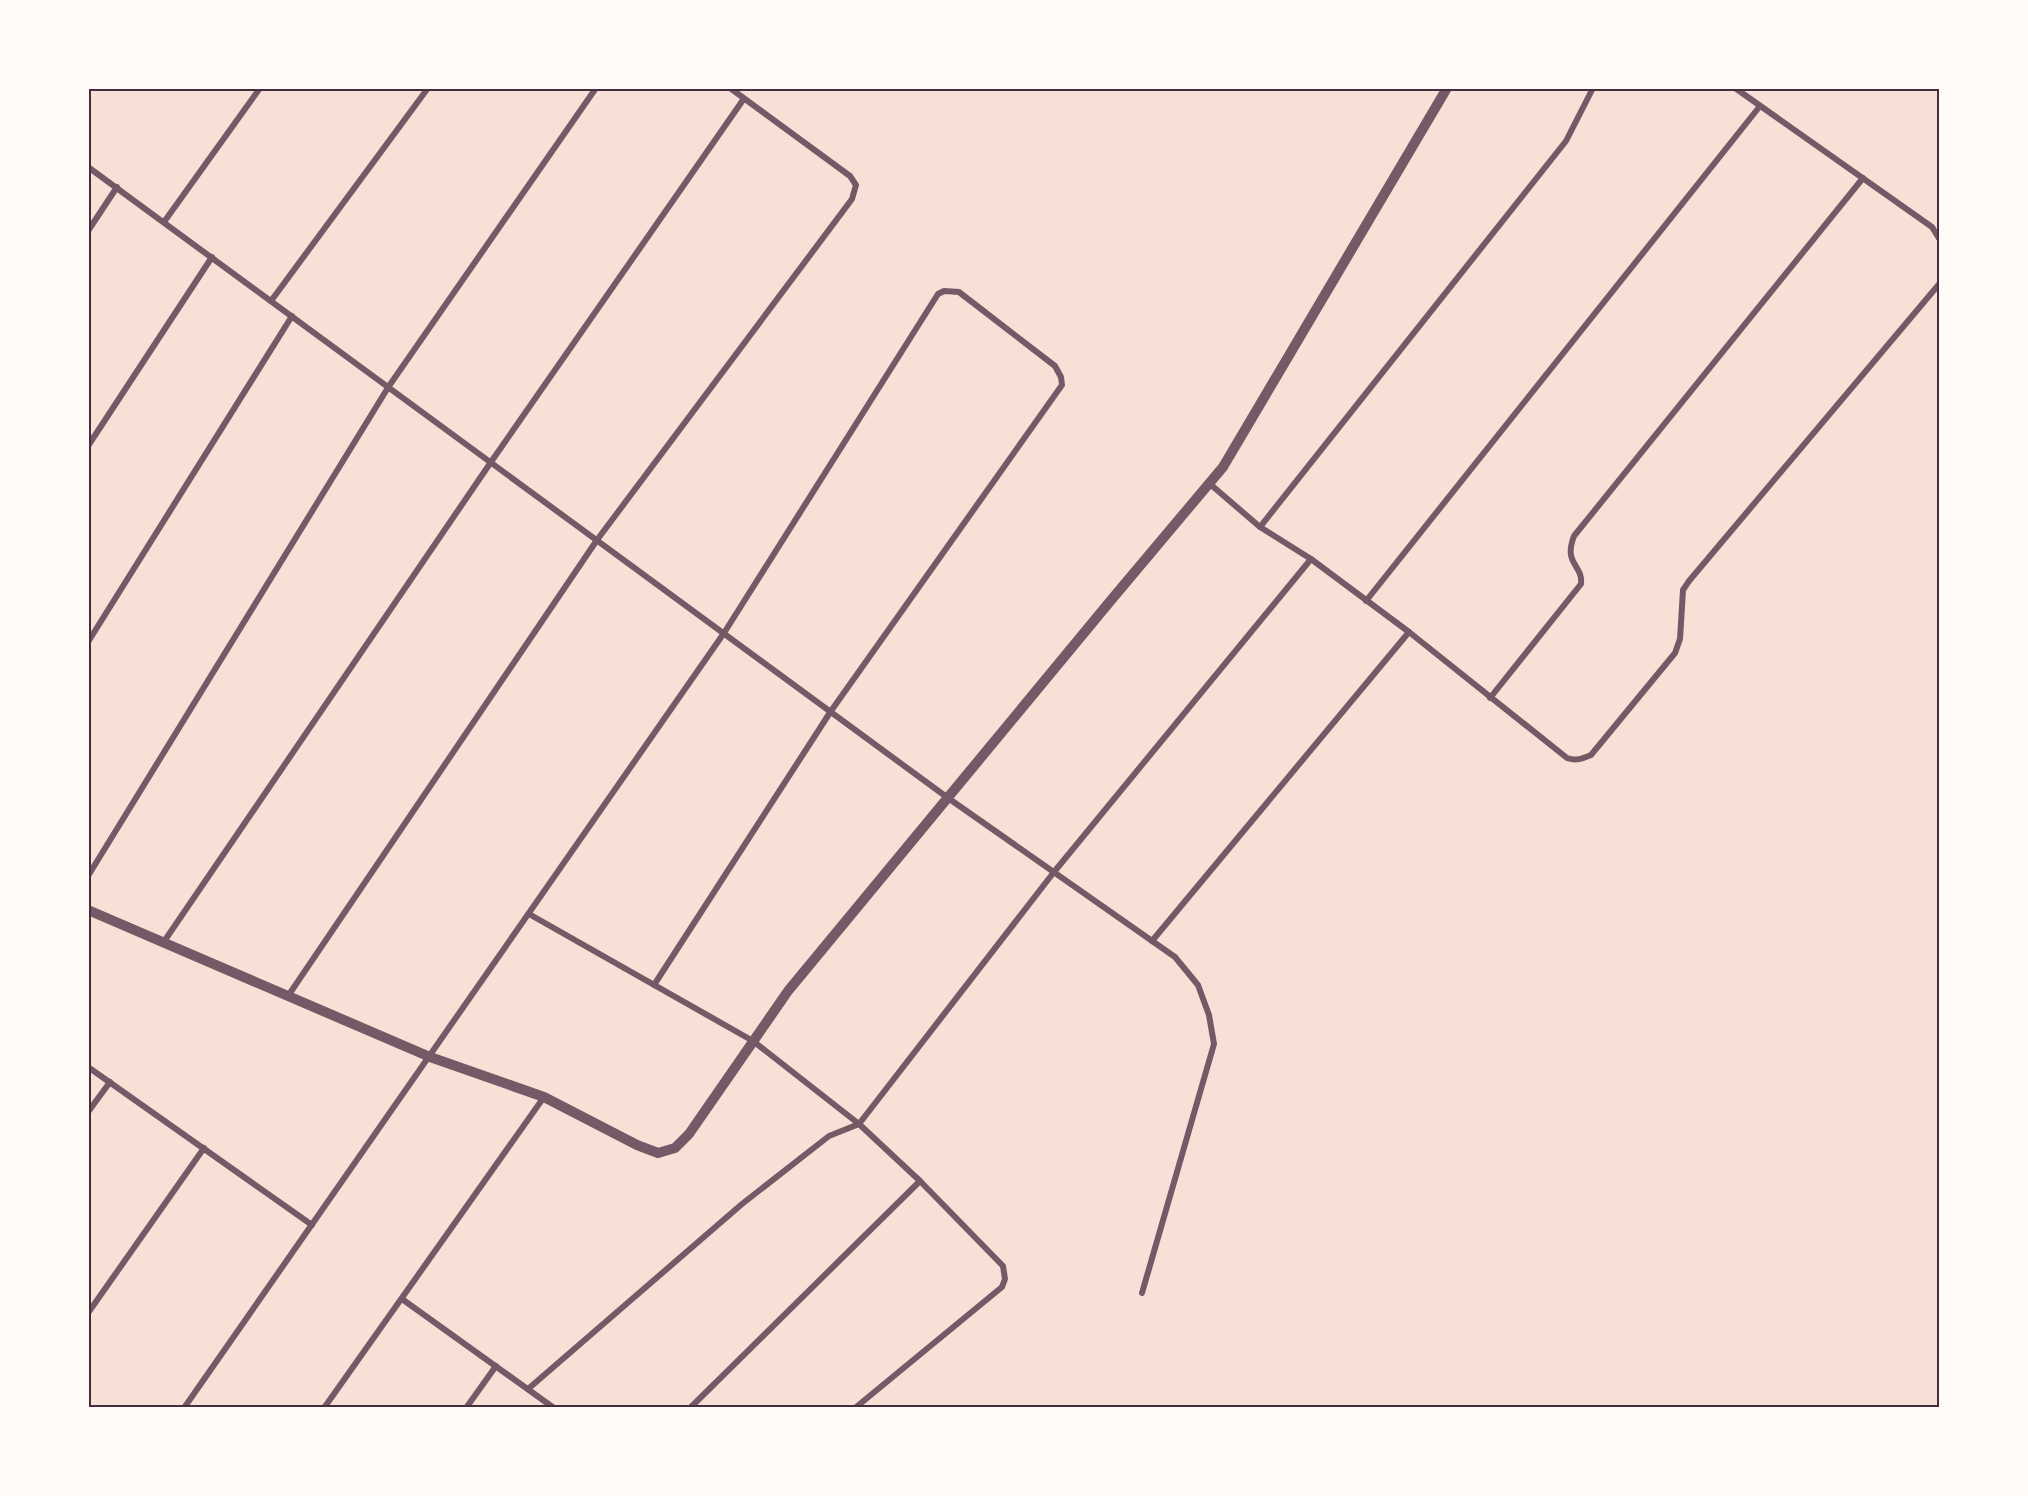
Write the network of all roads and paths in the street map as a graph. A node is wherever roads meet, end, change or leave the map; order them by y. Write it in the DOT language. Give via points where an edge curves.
graph roads {
  1 [pos="260,88"];
  2 [pos="428,88"];
  3 [pos="596,88"];
  4 [pos="730,88"];
  5 [pos="1447,88"];
  6 [pos="1593,88"];
  7 [pos="1734,88"];
  8 [pos="743,100"];
  9 [pos="1761,106"];
  10 [pos="88,167"];
  11 [pos="1863,178"];
  12 [pos="117,187"];
  13 [pos="164,222"];
  14 [pos="88,231"];
  15 [pos="1940,240"];
  16 [pos="212,257"];
  17 [pos="1940,283"];
  18 [pos="271,301"];
  19 [pos="292,316"];
  20 [pos="388,386"];
  21 [pos="88,446"];
  22 [pos="491,462"];
  23 [pos="1210,484"];
  24 [pos="1260,527"];
  25 [pos="597,540"];
  26 [pos="1311,559"];
  27 [pos="1366,600"];
  28 [pos="1409,632"];
  29 [pos="724,633"];
  30 [pos="88,642"];
  31 [pos="1490,698"];
  32 [pos="831,711"];
  33 [pos="948,798"];
  34 [pos="1054,872"];
  35 [pos="88,876"];
  36 [pos="88,910"];
  37 [pos="529,914"];
  38 [pos="1152,941"];
  39 [pos="163,943"];
  40 [pos="654,986"];
  41 [pos="288,996"];
  42 [pos="753,1041"];
  43 [pos="430,1057"];
  44 [pos="88,1067"];
  45 [pos="110,1082"];
  46 [pos="544,1097"];
  47 [pos="88,1112"];
  48 [pos="859,1124"];
  49 [pos="204,1148"];
  50 [pos="920,1181"];
  51 [pos="312,1225"];
  52 [pos="1142,1293"];
  53 [pos="402,1299"];
  54 [pos="88,1313"];
  55 [pos="496,1366"];
  56 [pos="528,1389"];
  57 [pos="184,1407"];
  58 [pos="324,1407"];
  59 [pos="466,1407"];
  60 [pos="554,1407"];
  61 [pos="690,1407"];
  62 [pos="855,1407"];
  1 -- 13 [label="street"];
  2 -- 18 [label="street"];
  3 -- 20 [label="street"];
  4 -- 8 [label="street"];
  5 -- 23 [label="street"];
  6 -- 24 [label="street" via="1566,141"];
  7 -- 9 [label="street"];
  8 -- 22 [label="street"];
  8 -- 25 [label="street" via="850,176 856,185 855,193"];
  9 -- 11 [label="street"];
  9 -- 27 [label="street"];
  10 -- 12 [label="street"];
  11 -- 15 [label="street" via="1932,227"];
  11 -- 31 [label="street" via="1574,536 1570,555 1582,578 1581,584"];
  12 -- 13 [label="street"];
  12 -- 14 [label="street"];
  13 -- 16 [label="street"];
  16 -- 18 [label="street"];
  16 -- 21 [label="street"];
  17 -- 31 [label="street" via="1683,590 1680,639 1675,653 1591,755 1567,758"];
  18 -- 19 [label="street"];
  19 -- 20 [label="street"];
  19 -- 30 [label="street"];
  20 -- 22 [label="street"];
  20 -- 35 [label="street"];
  22 -- 25 [label="street"];
  22 -- 39 [label="street"];
  23 -- 24 [label="street"];
  23 -- 33 [label="street"];
  24 -- 26 [label="street"];
  25 -- 29 [label="street"];
  25 -- 41 [label="street"];
  26 -- 27 [label="street"];
  26 -- 34 [label="street"];
  27 -- 28 [label="street"];
  28 -- 31 [label="street"];
  28 -- 38 [label="street"];
  29 -- 32 [label="street"];
  29 -- 32 [label="street" via="938,294 959,292 1056,366 1062,385"];
  29 -- 37 [label="street"];
  32 -- 33 [label="street"];
  32 -- 40 [label="street"];
  33 -- 34 [label="street"];
  33 -- 42 [label="street" via="788,992"];
  34 -- 38 [label="street"];
  34 -- 48 [label="street"];
  36 -- 39 [label="street"];
  37 -- 40 [label="street"];
  37 -- 43 [label="street"];
  38 -- 52 [label="street" via="1175,957 1198,985 1214,1044"];
  39 -- 41 [label="street"];
  40 -- 42 [label="street"];
  41 -- 43 [label="street"];
  42 -- 46 [label="street" via="689,1134 675,1148 658,1153"];
  42 -- 48 [label="street"];
  43 -- 46 [label="street"];
  43 -- 51 [label="street"];
  44 -- 45 [label="street"];
  45 -- 47 [label="street"];
  45 -- 49 [label="street"];
  46 -- 53 [label="street"];
  48 -- 50 [label="street"];
  48 -- 56 [label="street" via="829,1136 752,1196"];
  49 -- 51 [label="street"];
  49 -- 54 [label="street"];
  50 -- 61 [label="street"];
  50 -- 62 [label="street" via="1003,1266 1005,1279 1002,1287"];
  51 -- 57 [label="street"];
  53 -- 55 [label="street"];
  53 -- 58 [label="street"];
  55 -- 56 [label="street"];
  55 -- 59 [label="street"];
  56 -- 60 [label="street"];
}
